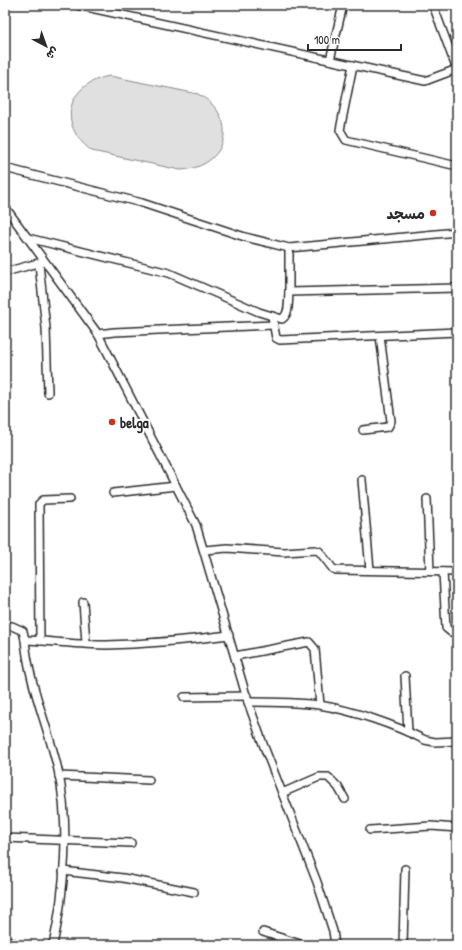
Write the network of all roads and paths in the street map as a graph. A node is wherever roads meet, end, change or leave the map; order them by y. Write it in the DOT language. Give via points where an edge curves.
graph roads {
  1 [pos="77,5"];
  2 [pos="343,5"];
  3 [pos="433,5"];
  4 [pos="330,60"];
  5 [pos="353,65"];
  6 [pos="457,69"];
  7 [pos="457,166"];
  8 [pos="5,168"];
  9 [pos="5,207"];
  10 [pos="7,214"];
  11 [pos="457,232"];
  12 [pos="28,238"];
  13 [pos="289,248"];
  14 [pos="41,262"];
  15 [pos="5,272"];
  16 [pos="457,288"];
  17 [pos="289,292"];
  18 [pos="272,316"];
  19 [pos="274,325"];
  20 [pos="457,332"];
  21 [pos="98,334"];
  22 [pos="380,336"];
  23 [pos="48,393"];
  24 [pos="363,430"];
  25 [pos="362,480"];
  26 [pos="176,486"];
  27 [pos="113,493"];
  28 [pos="70,499"];
  29 [pos="427,499"];
  30 [pos="205,550"];
  31 [pos="370,570"];
  32 [pos="430,571"];
  33 [pos="442,572"];
  34 [pos="457,572"];
  35 [pos="83,602"];
  36 [pos="5,626"];
  37 [pos="457,632"];
  38 [pos="229,635"];
  39 [pos="25,640"];
  40 [pos="40,641"];
  41 [pos="86,643"];
  42 [pos="235,656"];
  43 [pos="405,676"];
  44 [pos="184,697"];
  45 [pos="247,699"];
  46 [pos="320,705"];
  47 [pos="408,732"];
  48 [pos="457,741"];
  49 [pos="59,776"];
  50 [pos="149,780"];
  51 [pos="282,794"];
  52 [pos="345,799"];
  53 [pos="457,828"];
  54 [pos="370,830"];
  55 [pos="5,838"];
  56 [pos="64,841"];
  57 [pos="131,843"];
  58 [pos="405,869"];
  59 [pos="63,871"];
  60 [pos="194,892"];
  61 [pos="263,932"];
  62 [pos="5,941"];
  63 [pos="22,945"];
  64 [pos="53,945"];
  65 [pos="303,945"];
  66 [pos="335,945"];
  67 [pos="403,945"];
  1 -- 4 [label="street"];
  2 -- 4 [label="street"];
  3 -- 6 [label="street"];
  4 -- 5 [label="street"];
  5 -- 6 [label="street" via="425,81"];
  5 -- 7 [label="street" via="340,130 346,140"];
  8 -- 13 [label="street" via="142,204 245,237"];
  9 -- 10 [label="street"];
  10 -- 12 [label="street"];
  11 -- 13 [label="street"];
  12 -- 14 [label="street"];
  12 -- 18 [label="street" via="169,273"];
  13 -- 17 [label="street"];
  14 -- 15 [label="street"];
  14 -- 21 [label="street"];
  14 -- 23 [label="street"];
  16 -- 17 [label="street"];
  17 -- 18 [label="street" via="287,315 282,319"];
  18 -- 19 [label="street"];
  19 -- 21 [label="street"];
  19 -- 22 [label="street" via="276,338 280,340"];
  20 -- 22 [label="street"];
  21 -- 26 [label="street"];
  22 -- 24 [label="street" via="391,421 388,427"];
  25 -- 31 [label="street"];
  26 -- 27 [label="street"];
  26 -- 30 [label="street"];
  28 -- 40 [label="street" via="43,500 38,504"];
  29 -- 32 [label="street"];
  30 -- 31 [label="street" via="315,550 319,551 333,569"];
  30 -- 38 [label="street"];
  31 -- 32 [label="street"];
  32 -- 33 [label="street"];
  33 -- 34 [label="street"];
  33 -- 37 [label="street" via="446,628 451,632"];
  35 -- 41 [label="street"];
  36 -- 39 [label="street" via="23,631"];
  38 -- 41 [label="street" via="164,643"];
  38 -- 42 [label="street"];
  39 -- 40 [label="street"];
  39 -- 49 [label="street" via="29,673"];
  40 -- 41 [label="street"];
  42 -- 45 [label="street"];
  42 -- 46 [label="street" via="309,642 315,649"];
  43 -- 47 [label="street"];
  44 -- 45 [label="street"];
  45 -- 46 [label="street"];
  45 -- 51 [label="street"];
  46 -- 47 [label="street" via="350,712"];
  47 -- 48 [label="street" via="435,742"];
  49 -- 50 [label="street"];
  49 -- 56 [label="street"];
  51 -- 52 [label="street" via="319,777 328,776"];
  51 -- 66 [label="street" via="317,882"];
  53 -- 54 [label="street" via="431,826"];
  55 -- 56 [label="street"];
  56 -- 57 [label="street"];
  56 -- 59 [label="street"];
  58 -- 67 [label="street"];
  59 -- 60 [label="street" via="123,878"];
  59 -- 64 [label="street"];
  61 -- 65 [label="street"];
  62 -- 63 [label="street"];
}
